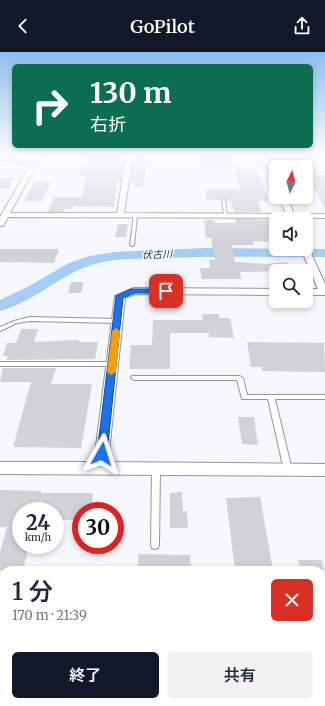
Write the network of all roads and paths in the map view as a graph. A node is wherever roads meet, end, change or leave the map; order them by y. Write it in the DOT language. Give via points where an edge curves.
graph roads {
  1 [pos="22,184"];
  2 [pos="125,184"];
  3 [pos="224,199"];
  4 [pos="5,215"];
  5 [pos="120,215"];
  6 [pos="135,215"];
  7 [pos="226,215"];
  8 [pos="269,216"];
  9 [pos="313,216"];
  10 [pos="325,216"];
  11 [pos="0,224"];
  12 [pos="132,245"];
  13 [pos="308,256"];
  14 [pos="269,292"];
  15 [pos="313,292"];
  16 [pos="324,292"];
  17 [pos="117,321"];
  18 [pos="0,329"];
  19 [pos="0,364"];
  20 [pos="112,364"];
  21 [pos="134,378"];
  22 [pos="272,397"];
  23 [pos="325,397"];
  24 [pos="0,468"];
  25 [pos="100,469"];
  26 [pos="156,469"];
  27 [pos="288,470"];
  28 [pos="325,470"];
  29 [pos="155,544"];
  1 -- 4 [label="street"];
  2 -- 5 [label="street"];
  3 -- 7 [label="lane"];
  4 -- 5 [label="street"];
  4 -- 11 [label="street"];
  5 -- 6 [label="street"];
  6 -- 7 [label="street"];
  6 -- 12 [label="lane"];
  7 -- 8 [label="street"];
  9 -- 10 [label="street"];
  13 -- 16 [label="street"];
  14 -- 17 [label="street" via="134,291 120,296"];
  15 -- 16 [label="street"];
  17 -- 18 [label="lane" via="30,319"];
  17 -- 20 [label="street"];
  19 -- 20 [label="lane"];
  20 -- 25 [label="street"];
  21 -- 22 [label="lane" via="240,378 244,397"];
  22 -- 23 [label="lane"];
  22 -- 27 [label="lane"];
  24 -- 25 [label="street"];
  25 -- 26 [label="street"];
  26 -- 27 [label="street"];
  26 -- 29 [label="lane"];
  27 -- 28 [label="street"];
}
